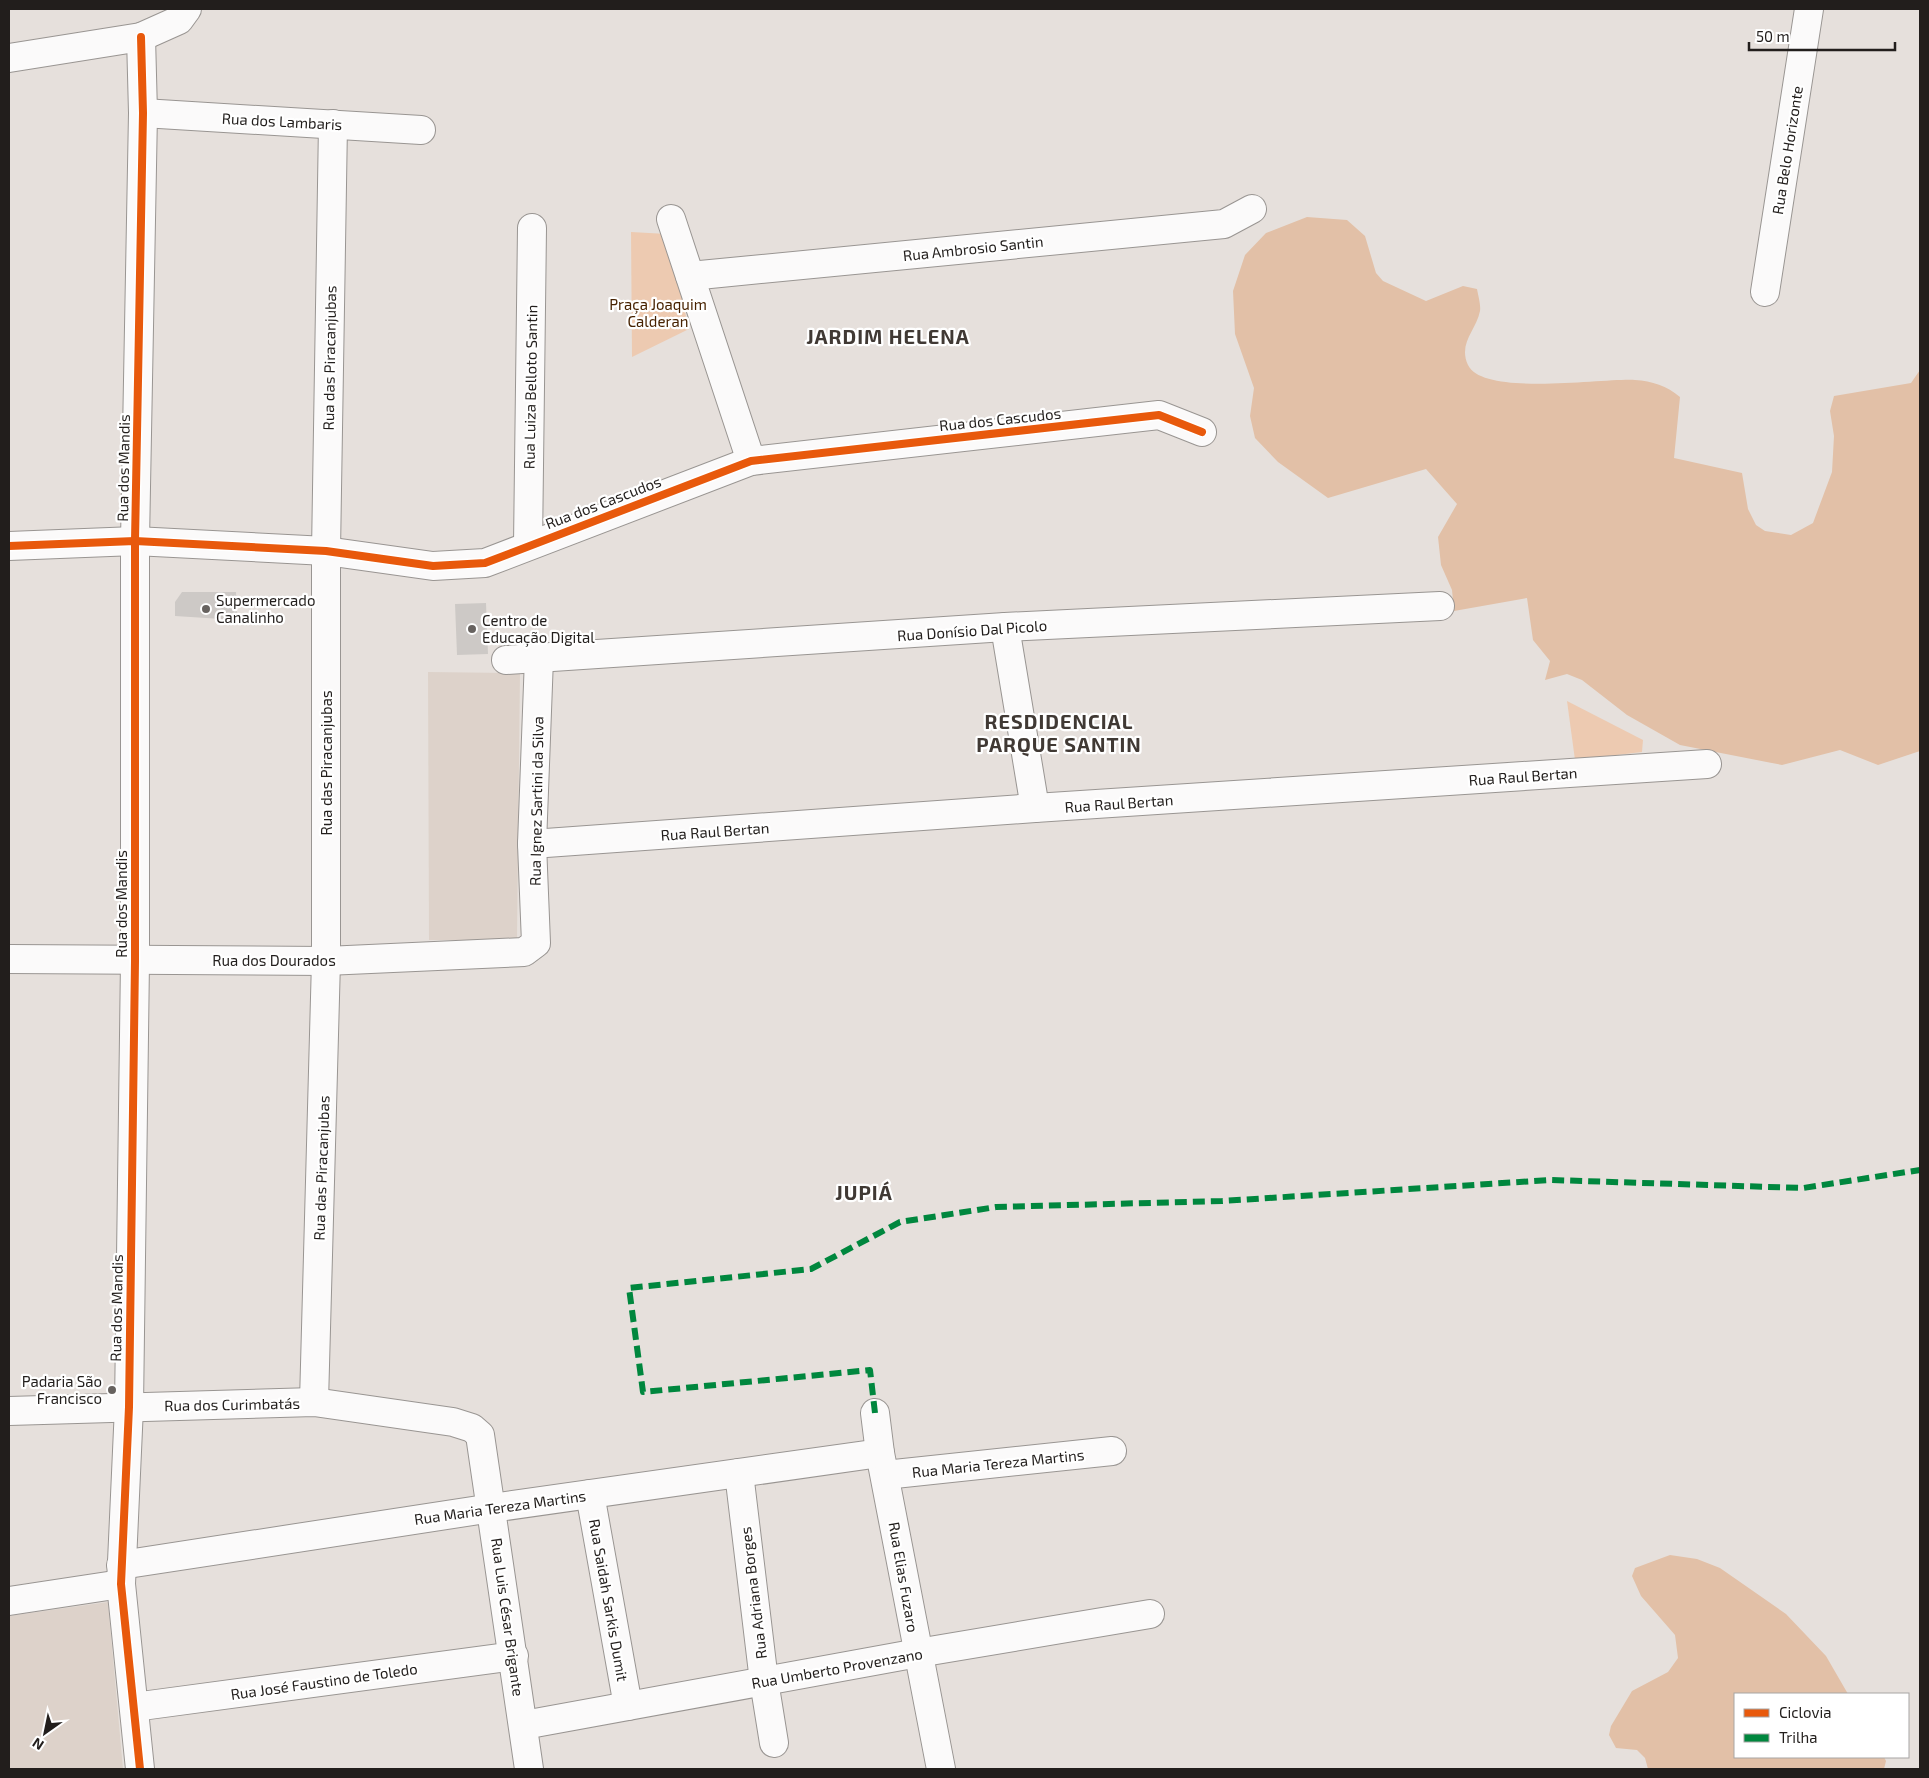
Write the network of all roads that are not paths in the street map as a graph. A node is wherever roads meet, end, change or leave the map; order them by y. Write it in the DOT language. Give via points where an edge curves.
graph roads {
  1 [pos="187,9"];
  2 [pos="1809,9"];
  3 [pos="141,37"];
  4 [pos="9,58"];
  5 [pos="143,113"];
  6 [pos="333,124"];
  7 [pos="421,130"];
  8 [pos="1252,209"];
  9 [pos="671,219"];
  10 [pos="532,228"];
  11 [pos="690,276"];
  12 [pos="1765,292"];
  13 [pos="1202,432"];
  14 [pos="750,461"];
  15 [pos="135,541"];
  16 [pos="528,545"];
  17 [pos="9,546"];
  18 [pos="326,551"];
  19 [pos="1440,606"];
  20 [pos="1004,627"];
  21 [pos="540,658"];
  22 [pos="506,660"];
  23 [pos="1707,764"];
  24 [pos="1035,808"];
  25 [pos="532,844"];
  26 [pos="536,943"];
  27 [pos="9,959"];
  28 [pos="135,961"];
  29 [pos="326,961"];
  30 [pos="314,1402"];
  31 [pos="128,1407"];
  32 [pos="9,1411"];
  33 [pos="875,1413"];
  34 [pos="453,1422"];
  35 [pos="1112,1451"];
  36 [pos="882,1464"];
  37 [pos="739,1473"];
  38 [pos="590,1494"];
  39 [pos="492,1508"];
  40 [pos="121,1575"];
  41 [pos="9,1601"];
  42 [pos="1150,1614"];
  43 [pos="918,1653"];
  44 [pos="514,1656"];
  45 [pos="764,1681"];
  46 [pos="628,1706"];
  47 [pos="134,1707"];
  48 [pos="524,1725"];
  49 [pos="774,1743"];
  50 [pos="140,1769"];
  51 [pos="529,1769"];
  52 [pos="941,1769"];
  1 -- 3 [label="street" via="180,20"];
  2 -- 12 [label="street, Rua Belo Horizonte"];
  3 -- 4 [label="street"];
  3 -- 5 [label="street, Rua dos Mandis"];
  5 -- 6 [label="street, Rua dos Lambaris"];
  5 -- 15 [label="street, Rua dos Mandis"];
  6 -- 7 [label="street, Rua dos Lambaris"];
  6 -- 18 [label="street, Rua das Piracanjubas"];
  8 -- 11 [label="street, Rua Ambrosio Santin" via="1224,224"];
  9 -- 11 [label="street"];
  10 -- 16 [label="street, Rua Luiza Belloto Santin"];
  11 -- 14 [label="street"];
  13 -- 14 [label="street, Rua dos Cascudos" via="1159,415"];
  14 -- 16 [label="street, Rua dos Cascudos"];
  15 -- 17 [label="street, Rua dos Cascudos"];
  15 -- 18 [label="street, Rua dos Cascudos"];
  15 -- 28 [label="street, Rua dos Mandis"];
  16 -- 18 [label="street, Rua dos Cascudos" via="485,563 433,566"];
  18 -- 29 [label="street, Rua das Piracanjubas"];
  19 -- 20 [label="street, Rua Donísio Dal Picolo"];
  20 -- 21 [label="street, Rua Donísio Dal Picolo"];
  20 -- 24 [label="street"];
  21 -- 22 [label="street, Rua Donísio Dal Picolo"];
  21 -- 25 [label="street, Rua Ignez Sartini da Silva"];
  23 -- 24 [label="street, Rua Raul Bertan"];
  24 -- 25 [label="street, Rua Raul Bertan"];
  25 -- 26 [label="street, Rua Ignez Sartini da Silva"];
  26 -- 29 [label="street, Rua dos Dourados" via="524,952 507,954"];
  27 -- 28 [label="street, Rua dos Dourados"];
  28 -- 29 [label="street, Rua dos Dourados"];
  28 -- 31 [label="street, Rua dos Mandis"];
  29 -- 30 [label="street, Rua das Piracanjubas"];
  30 -- 31 [label="street, Rua dos Curimbatás"];
  30 -- 34 [label="street, Rua dos Curimbatás"];
  31 -- 32 [label="street, Rua dos Curimbatás"];
  31 -- 40 [label="street, Rua dos Mandis"];
  33 -- 36 [label="street, Rua Elias Fuzaro"];
  34 -- 39 [label="street, Rua Luis César Brigante" via="472,1428 480,1435"];
  35 -- 36 [label="street, Rua Maria Tereza Martins"];
  36 -- 37 [label="street, Rua Maria Tereza Martins"];
  36 -- 43 [label="street, Rua Elias Fuzaro"];
  37 -- 38 [label="street, Rua Maria Tereza Martins"];
  37 -- 45 [label="street, Rua Adriana Borges"];
  38 -- 39 [label="street, Rua Maria Tereza Martins"];
  38 -- 46 [label="street, Rua Saidah Sarkis Dumit"];
  39 -- 40 [label="street, Rua Maria Tereza Martins"];
  39 -- 44 [label="street, Rua Luis César Brigante"];
  40 -- 41 [label="street, Rua Maria Tereza Martins"];
  40 -- 47 [label="street, Rua dos Mandis"];
  42 -- 43 [label="street, Rua Umberto Provenzano"];
  43 -- 45 [label="street, Rua Umberto Provenzano"];
  43 -- 52 [label="street, Rua Elias Fuzaro"];
  44 -- 47 [label="street, Rua José Faustino de Toledo"];
  44 -- 48 [label="street, Rua Luis César Brigante"];
  45 -- 46 [label="street, Rua Umberto Provenzano"];
  45 -- 49 [label="street, Rua Adriana Borges"];
  46 -- 48 [label="street, Rua Umberto Provenzano"];
  47 -- 50 [label="street, Rua dos Mandis"];
  48 -- 51 [label="street, Rua Luis César Brigante"];
}
